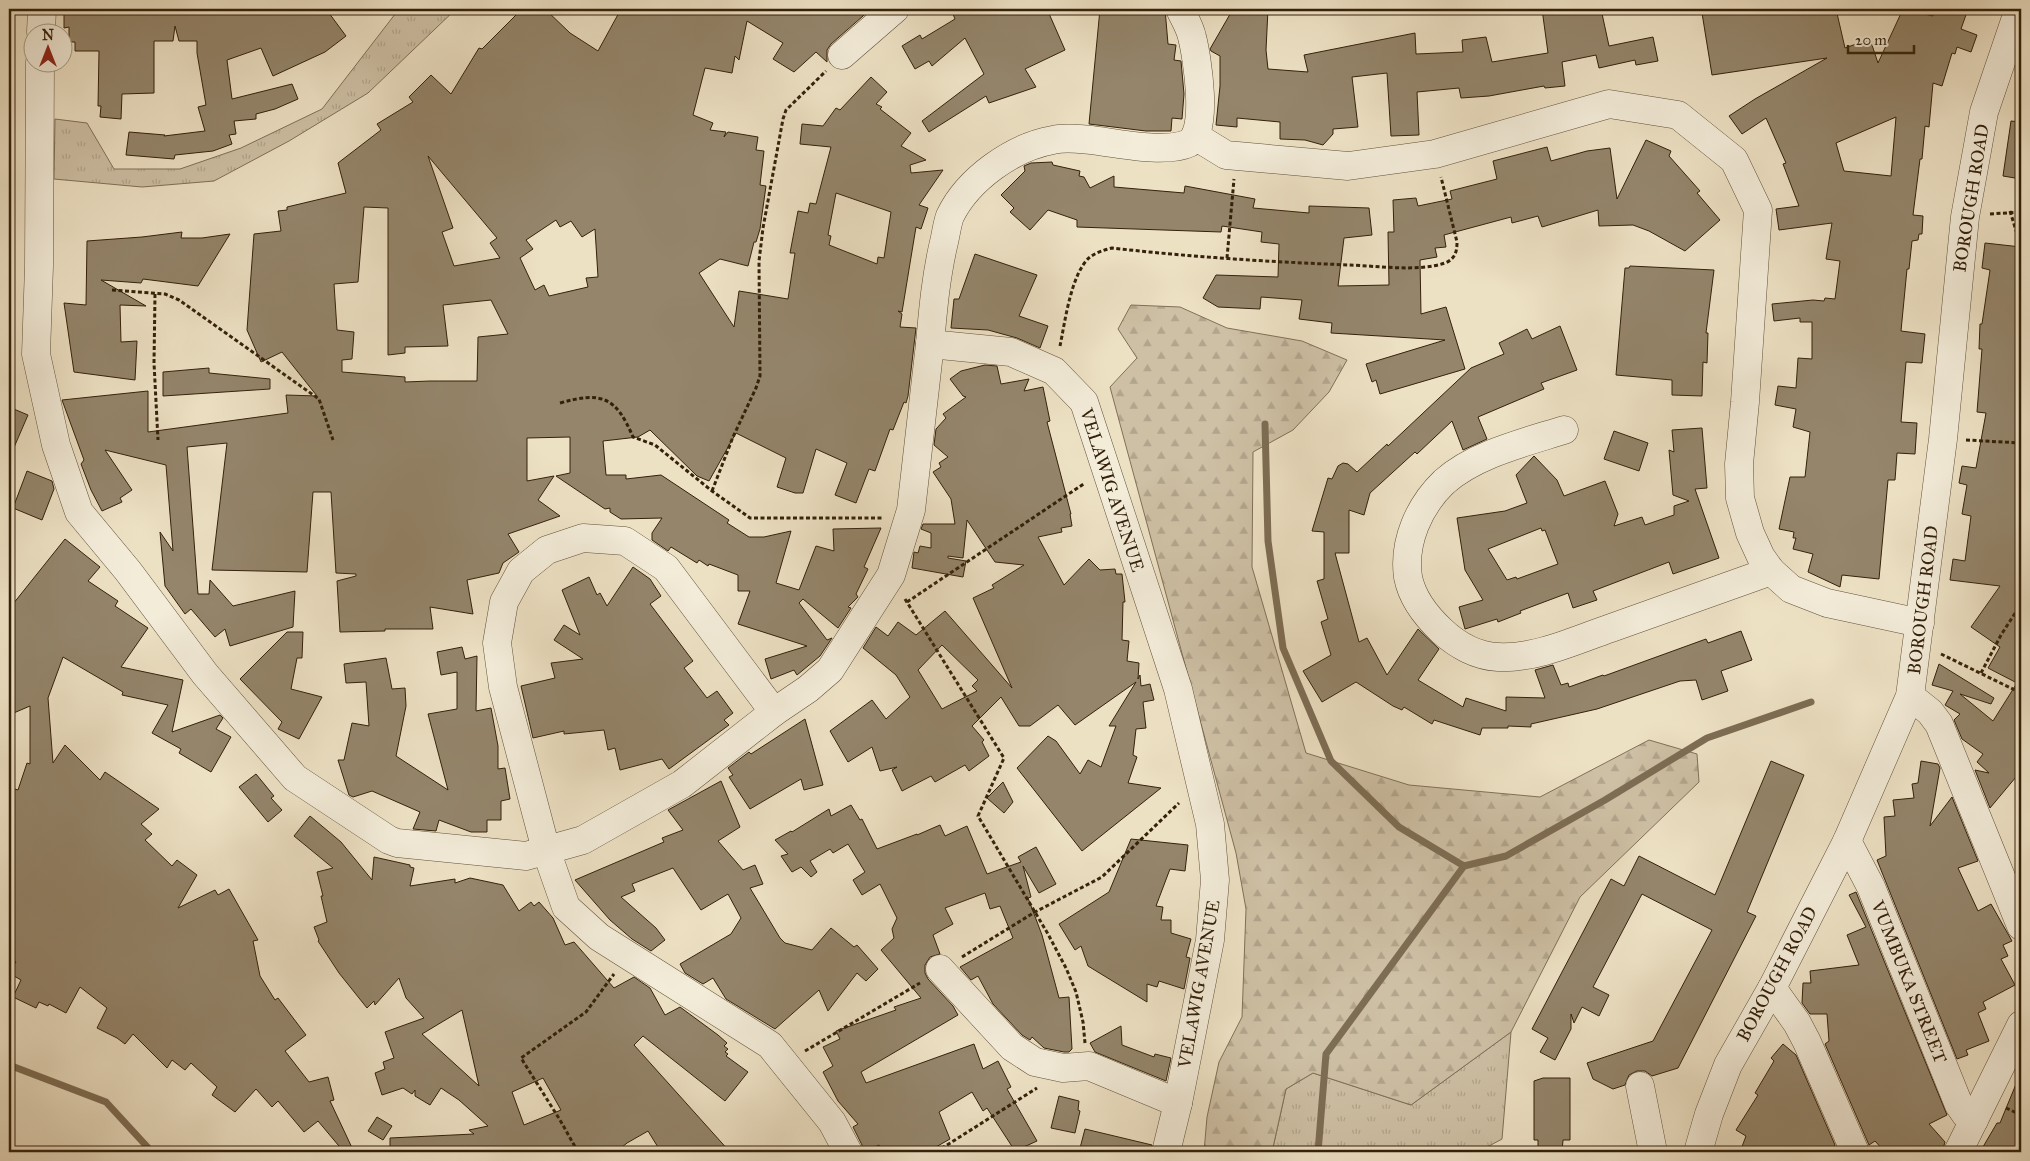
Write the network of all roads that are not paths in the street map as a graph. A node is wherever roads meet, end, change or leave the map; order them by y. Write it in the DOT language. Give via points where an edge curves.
graph roads {
  1 [pos="42,9"];
  2 [pos="895,9"];
  3 [pos="1180,9"];
  4 [pos="2019,9"];
  5 [pos="41,22"];
  6 [pos="842,55"];
  7 [pos="40,72"];
  8 [pos="1195,136"];
  9 [pos="930,344"];
  10 [pos="1564,430"];
  11 [pos="1771,571"];
  12 [pos="1918,633"];
  13 [pos="1910,696"];
  14 [pos="774,712"];
  15 [pos="1847,840"];
  16 [pos="546,850"];
  17 [pos="2021,926"];
  18 [pos="940,969"];
  19 [pos="1772,988"];
  20 [pos="2021,1025"];
  21 [pos="1640,1086"];
  22 [pos="1178,1104"];
  23 [pos="1974,1120"];
  24 [pos="848,1152"];
  25 [pos="1166,1152"];
  26 [pos="1653,1152"];
  27 [pos="1698,1152"];
  28 [pos="1854,1152"];
  29 [pos="1958,1152"];
  1 -- 5 [label="street"];
  2 -- 6 [label="street"];
  3 -- 8 [label="street" via="1192,35 1199,75 1199,127"];
  4 -- 12 [label="street, BOROUGH ROAD" via="1984,112 1965,217 1943,439"];
  7 -- 16 [label="street" via="36,354 56,445 79,512 205,674 294,778 397,844 526,856"];
  8 -- 9 [label="street" via="1189,142 1162,148 1055,139 1031,145 995,164 970,188 950,217 936,272"];
  8 -- 11 [label="street" via="1226,155 1348,166 1435,154 1609,104 1678,115 1734,160 1758,210 1739,464 1740,498 1750,533"];
  9 -- 14 [label="street" via="911,510 890,575 830,670"];
  9 -- 22 [label="street, VELAWIG AVENUE" via="1011,352 1054,371 1084,402 1178,689 1210,824 1216,880 1210,940"];
  10 -- 11 [label="street" via="1466,466 1444,482 1415,523 1408,548 1408,578 1429,618 1453,641 1476,653 1516,657 1556,647"];
  11 -- 12 [label="street" via="1791,588"];
  12 -- 13 [label="street, BOROUGH ROAD"];
  13 -- 15 [label="street, BOROUGH ROAD"];
  13 -- 17 [label="street" via="1939,724"];
  14 -- 16 [label="street" via="682,784 583,840"];
  14 -- 16 [label="street" via="666,568 625,541 583,538 547,550 521,571 512,586 504,602 497,643 503,687"];
  15 -- 19 [label="street, BOROUGH ROAD"];
  15 -- 23 [label="street, VUMBUKA STREET" via="1871,887 1959,1105"];
  16 -- 24 [label="street" via="566,907 599,937 770,1045 832,1122"];
  18 -- 22 [label="street" via="1012,1047 1036,1062 1076,1067"];
  19 -- 27 [label="street, BOROUGH ROAD" via="1728,1065"];
  19 -- 28 [label="street" via="1807,1042"];
  20 -- 23 [label="street"];
  21 -- 26 [label="street"];
  22 -- 25 [label="street, VELAWIG AVENUE"];
  23 -- 29 [label="street"];
}
